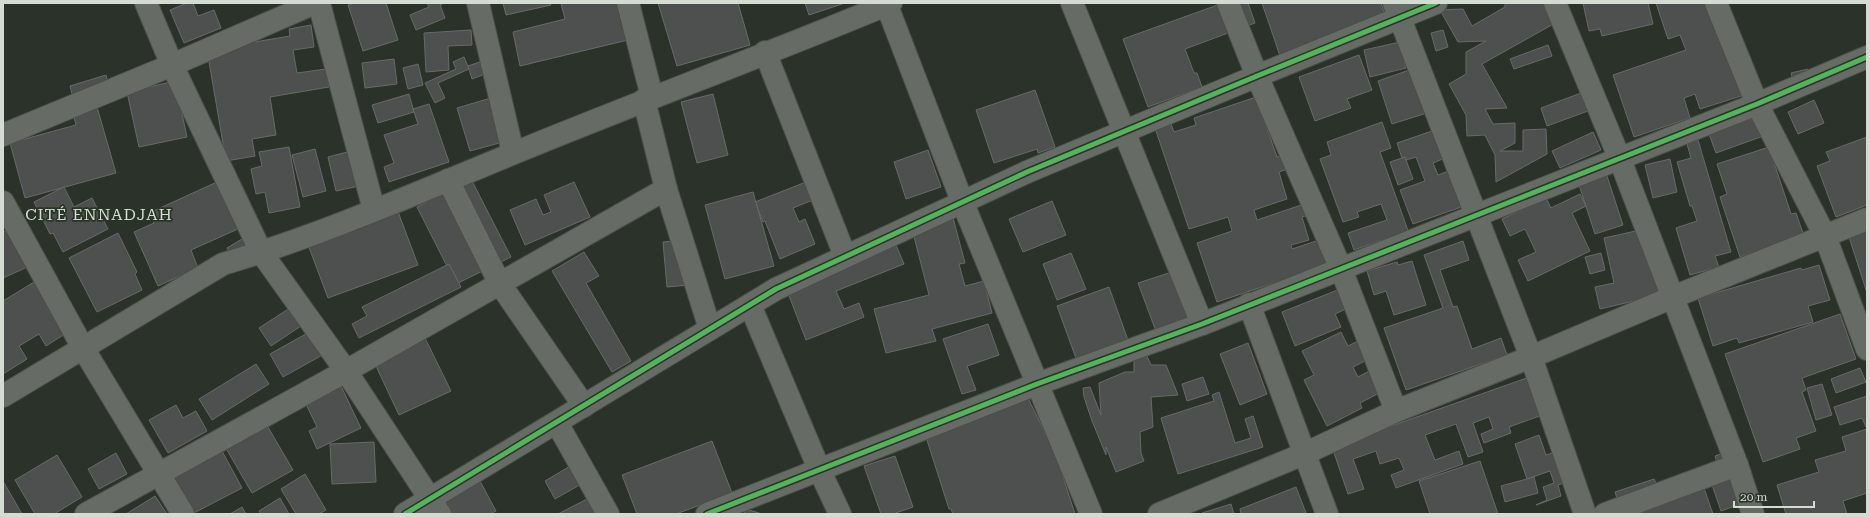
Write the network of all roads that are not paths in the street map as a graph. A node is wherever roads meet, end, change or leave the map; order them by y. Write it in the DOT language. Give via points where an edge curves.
graph roads {
  1 [pos="146,3"];
  2 [pos="315,3"];
  3 [pos="319,3"];
  4 [pos="478,3"];
  5 [pos="628,3"];
  6 [pos="1072,3"];
  7 [pos="1228,3"];
  8 [pos="1436,3"];
  9 [pos="1555,3"];
  10 [pos="1716,3"];
  11 [pos="887,4"];
  12 [pos="1397,10"];
  13 [pos="766,52"];
  14 [pos="1867,58"];
  15 [pos="172,65"];
  16 [pos="1257,76"];
  17 [pos="648,99"];
  18 [pos="1757,104"];
  19 [pos="1124,132"];
  20 [pos="3,135"];
  21 [pos="513,153"];
  22 [pos="1619,157"];
  23 [pos="448,180"];
  24 [pos="666,189"];
  25 [pos="3,202"];
  26 [pos="962,202"];
  27 [pos="374,210"];
  28 [pos="1477,216"];
  29 [pos="1867,219"];
  30 [pos="1826,236"];
  31 [pos="261,252"];
  32 [pos="845,256"];
  33 [pos="1341,269"];
  34 [pos="500,284"];
  35 [pos="1673,297"];
  36 [pos="1249,304"];
  37 [pos="750,305"];
  38 [pos="1202,324"];
  39 [pos="710,329"];
  40 [pos="83,348"];
  41 [pos="1867,349"];
  42 [pos="1531,357"];
  43 [pos="346,371"];
  44 [pos="1036,384"];
  45 [pos="3,396"];
  46 [pos="584,406"];
  47 [pos="1396,411"];
  48 [pos="557,423"];
  49 [pos="1306,453"];
  50 [pos="1737,465"];
  51 [pos="819,469"];
  52 [pos="159,473"];
  53 [pos="436,507"];
  54 [pos="86,514"];
  55 [pos="183,514"];
  56 [pos="405,514"];
  57 [pos="608,514"];
  58 [pos="707,514"];
  59 [pos="840,514"];
  60 [pos="1091,514"];
  61 [pos="1159,514"];
  62 [pos="1327,514"];
  63 [pos="1585,514"];
  64 [pos="1605,514"];
  65 [pos="1753,514"];
  1 -- 15 [label="street"];
  2 -- 15 [label="street"];
  3 -- 27 [label="street"];
  4 -- 21 [label="street"];
  5 -- 17 [label="street"];
  6 -- 19 [label="street"];
  7 -- 16 [label="street"];
  8 -- 12 [label="street"];
  9 -- 22 [label="street"];
  10 -- 18 [label="street"];
  11 -- 13 [label="street"];
  11 -- 26 [label="street"];
  12 -- 16 [label="street"];
  12 -- 28 [label="street"];
  13 -- 17 [label="street"];
  13 -- 32 [label="street"];
  14 -- 18 [label="street"];
  15 -- 20 [label="street"];
  15 -- 31 [label="street"];
  16 -- 19 [label="street"];
  16 -- 33 [label="street"];
  17 -- 21 [label="street"];
  17 -- 24 [label="street"];
  18 -- 22 [label="street"];
  18 -- 30 [label="street"];
  19 -- 26 [label="street"];
  19 -- 38 [label="street"];
  21 -- 23 [label="street"];
  22 -- 28 [label="street"];
  22 -- 35 [label="street"];
  23 -- 27 [label="street"];
  23 -- 34 [label="street"];
  24 -- 34 [label="street"];
  24 -- 39 [label="street"];
  25 -- 40 [label="street"];
  26 -- 32 [label="street"];
  26 -- 44 [label="street"];
  27 -- 31 [label="street"];
  28 -- 33 [label="street"];
  28 -- 42 [label="street"];
  29 -- 30 [label="street"];
  30 -- 35 [label="street"];
  30 -- 41 [label="street"];
  31 -- 40 [label="street" via="223,264"];
  31 -- 43 [label="street"];
  32 -- 37 [label="street" via="776,289"];
  33 -- 36 [label="street"];
  33 -- 47 [label="street"];
  34 -- 43 [label="street"];
  34 -- 46 [label="street"];
  35 -- 42 [label="street"];
  35 -- 50 [label="street"];
  36 -- 38 [label="street"];
  36 -- 49 [label="street"];
  37 -- 39 [label="street"];
  37 -- 51 [label="street"];
  38 -- 44 [label="street"];
  39 -- 46 [label="street"];
  40 -- 45 [label="street"];
  40 -- 52 [label="street"];
  42 -- 47 [label="street"];
  42 -- 63 [label="street"];
  43 -- 52 [label="street"];
  43 -- 53 [label="street"];
  44 -- 51 [label="street"];
  44 -- 60 [label="street"];
  46 -- 48 [label="street"];
  47 -- 49 [label="street"];
  48 -- 53 [label="street"];
  48 -- 57 [label="street"];
  49 -- 61 [label="street"];
  49 -- 62 [label="street"];
  50 -- 64 [label="street"];
  50 -- 65 [label="street"];
  51 -- 58 [label="street"];
  51 -- 59 [label="street"];
  52 -- 54 [label="street"];
  52 -- 55 [label="street"];
  53 -- 56 [label="street"];
}
